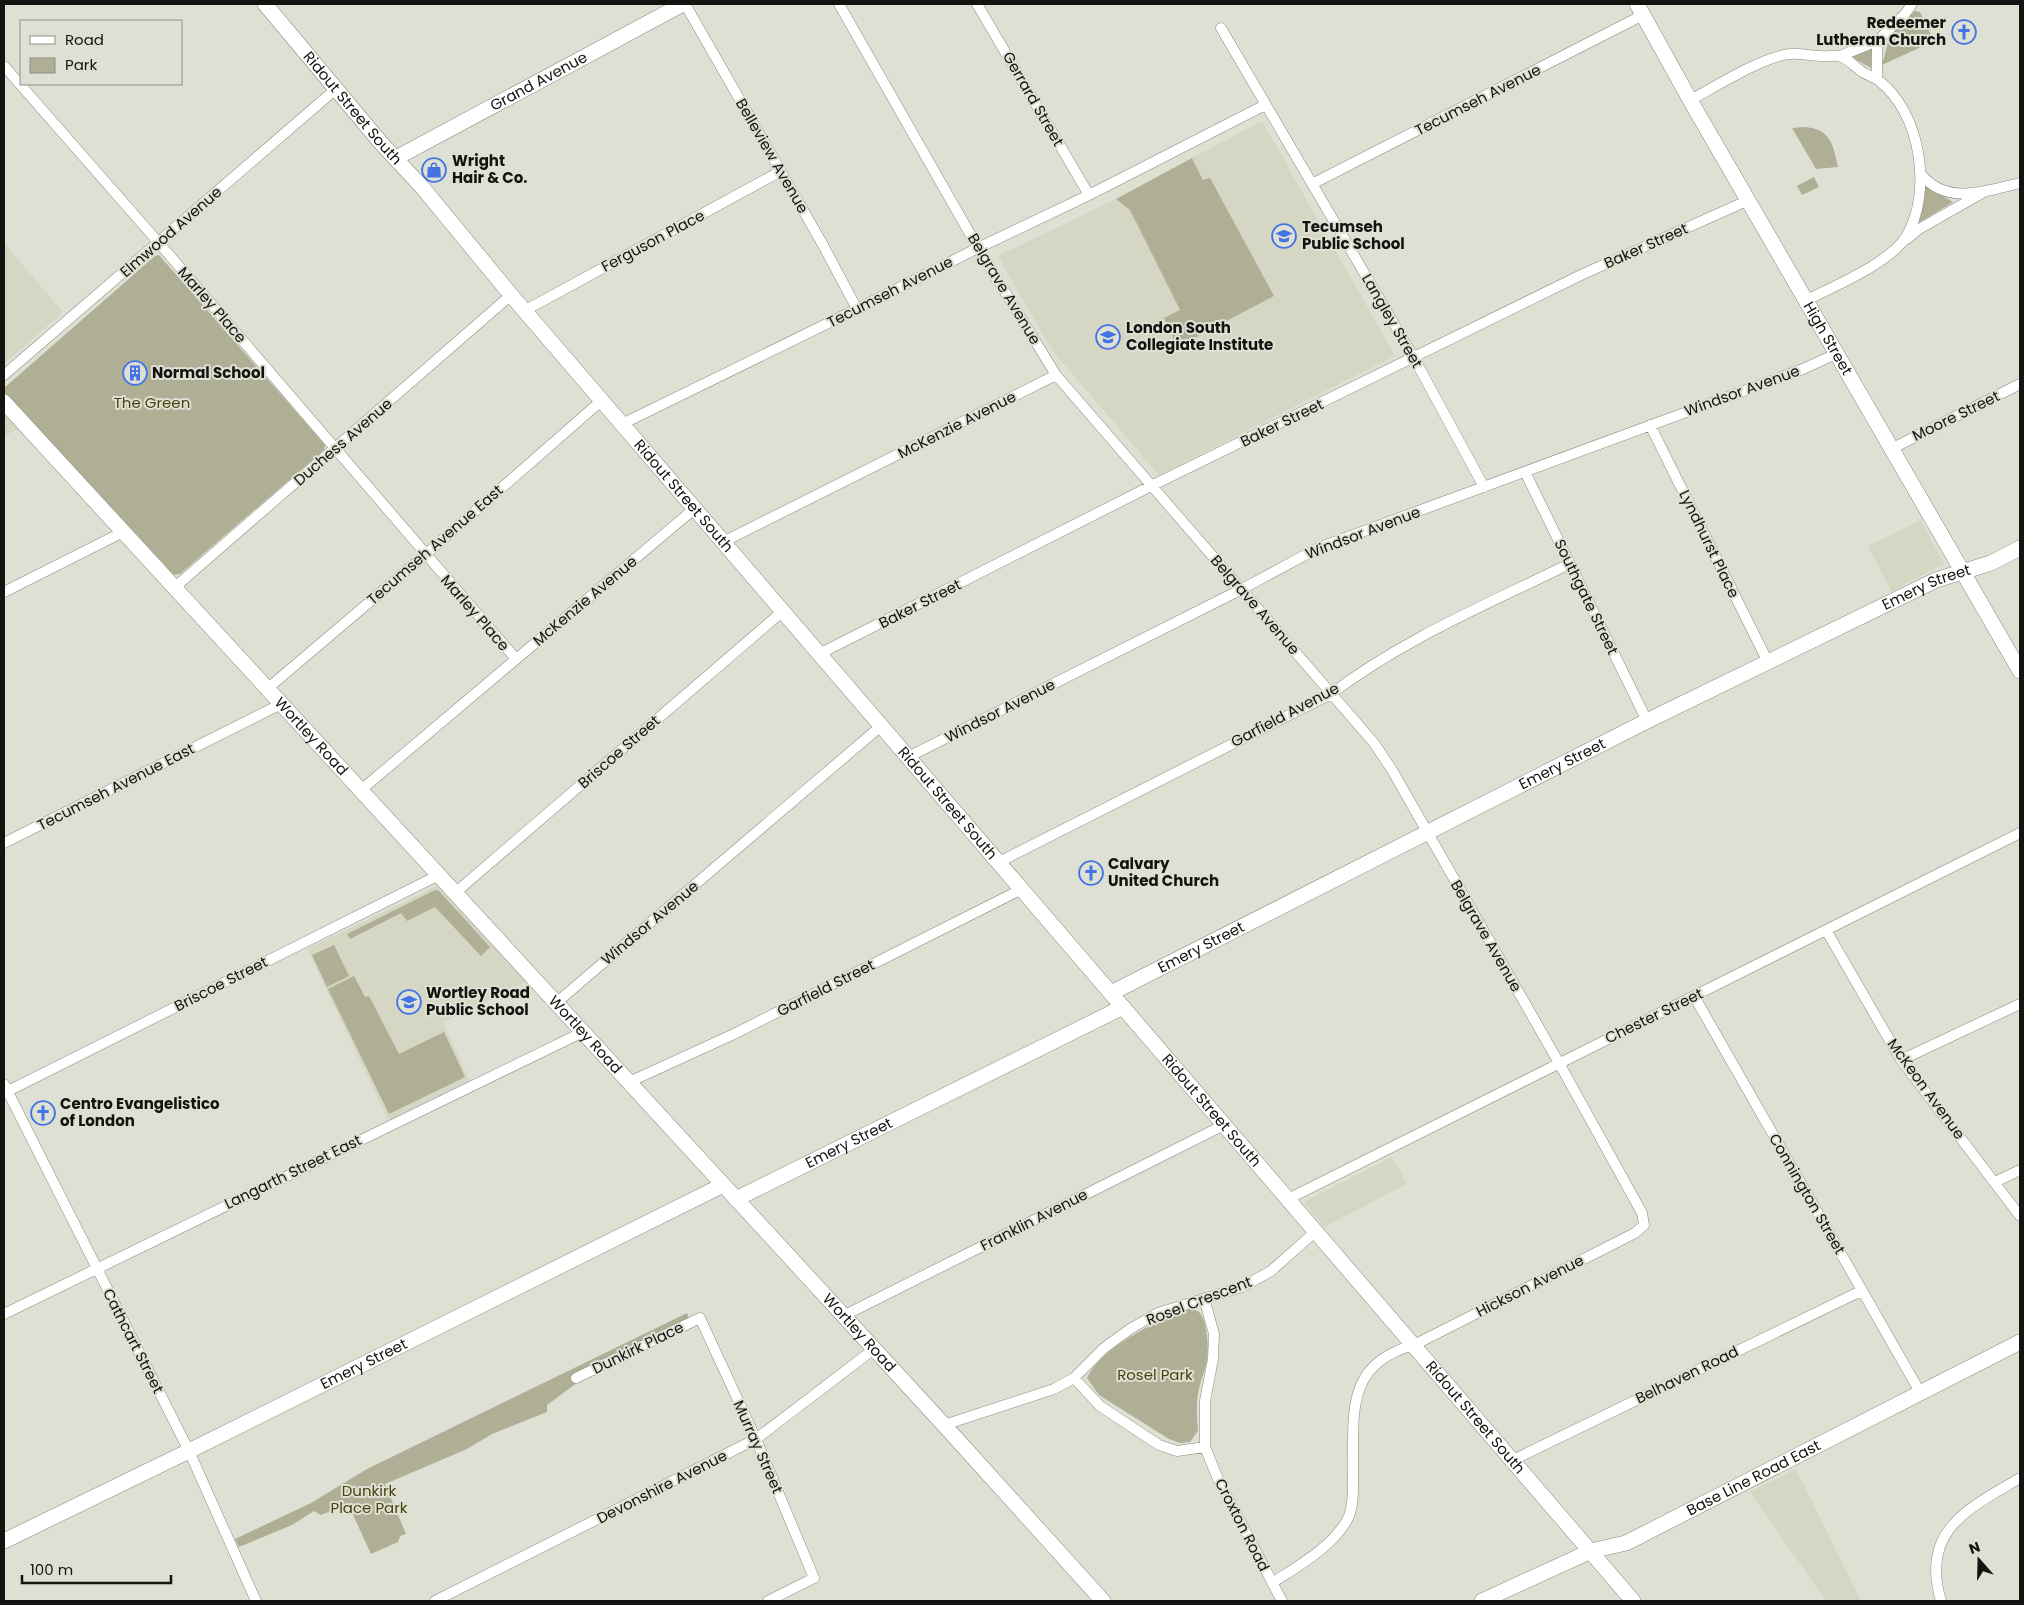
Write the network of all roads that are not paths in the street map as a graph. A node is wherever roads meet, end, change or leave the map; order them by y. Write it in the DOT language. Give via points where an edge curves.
graph roads {
  1 [pos="265,4"];
  2 [pos="684,4"];
  3 [pos="839,4"];
  4 [pos="977,4"];
  5 [pos="1912,4"];
  6 [pos="1640,10"];
  7 [pos="1220,28"];
  8 [pos="1876,41"];
  9 [pos="1840,56"];
  10 [pos="4,66"];
  11 [pos="1877,79"];
  12 [pos="20,84"];
  13 [pos="21,85"];
  14 [pos="337,88"];
  15 [pos="1690,100"];
  16 [pos="1266,105"];
  17 [pos="396,158"];
  18 [pos="781,171"];
  19 [pos="1921,174"];
  20 [pos="2020,182"];
  21 [pos="1312,184"];
  22 [pos="1984,192"];
  23 [pos="1089,195"];
  24 [pos="1749,200"];
  25 [pos="159,243"];
  26 [pos="978,248"];
  27 [pos="1889,254"];
  28 [pos="511,295"];
  29 [pos="1808,300"];
  30 [pos="858,309"];
  31 [pos="524,311"];
  32 [pos="1838,352"];
  33 [pos="1414,358"];
  34 [pos="4,375"];
  35 [pos="1056,375"];
  36 [pos="2020,384"];
  37 [pos="601,401"];
  38 [pos="4,402"];
  39 [pos="622,424"];
  40 [pos="1650,425"];
  41 [pos="1893,448"];
  42 [pos="335,450"];
  43 [pos="1525,472"];
  44 [pos="1151,486"];
  45 [pos="1484,487"];
  46 [pos="694,509"];
  47 [pos="123,532"];
  48 [pos="723,542"];
  49 [pos="2020,548"];
  50 [pos="426,554"];
  51 [pos="1570,564"];
  52 [pos="1963,571"];
  53 [pos="174,588"];
  54 [pos="1242,589"];
  55 [pos="4,592"];
  56 [pos="783,611"];
  57 [pos="819,654"];
  58 [pos="516,660"];
  59 [pos="1768,662"];
  60 [pos="2020,671"];
  61 [pos="267,689"];
  62 [pos="1331,694"];
  63 [pos="281,704"];
  64 [pos="1647,721"];
  65 [pos="881,726"];
  66 [pos="908,757"];
  67 [pos="360,790"];
  68 [pos="1428,833"];
  69 [pos="2020,834"];
  70 [pos="4,843"];
  71 [pos="999,862"];
  72 [pos="439,875"];
  73 [pos="1022,889"];
  74 [pos="455,893"];
  75 [pos="1826,930"];
  76 [pos="1110,992"];
  77 [pos="1694,996"];
  78 [pos="556,1003"];
  79 [pos="2020,1004"];
  80 [pos="1123,1007"];
  81 [pos="583,1032"];
  82 [pos="1900,1060"];
  83 [pos="1559,1063"];
  84 [pos="629,1082"];
  85 [pos="5,1089"];
  86 [pos="1224,1125"];
  87 [pos="2020,1170"];
  88 [pos="1995,1182"];
  89 [pos="723,1185"];
  90 [pos="736,1199"];
  91 [pos="1288,1199"];
  92 [pos="2020,1216"];
  93 [pos="1644,1225"];
  94 [pos="1316,1231"];
  95 [pos="96,1268"];
  96 [pos="1861,1291"];
  97 [pos="1204,1298"];
  98 [pos="4,1314"];
  99 [pos="844,1316"];
  100 [pos="700,1318"];
  101 [pos="2020,1342"];
  102 [pos="1414,1345"];
  103 [pos="874,1349"];
  104 [pos="576,1378"];
  105 [pos="1074,1378"];
  106 [pos="1920,1392"];
  107 [pos="944,1425"];
  108 [pos="756,1439"];
  109 [pos="1205,1447"];
  110 [pos="189,1451"];
  111 [pos="1513,1460"];
  112 [pos="2020,1478"];
  113 [pos="4,1541"];
  114 [pos="1591,1551"];
  115 [pos="1272,1583"];
  116 [pos="256,1601"];
  117 [pos="435,1601"];
  118 [pos="768,1601"];
  119 [pos="1103,1601"];
  120 [pos="1282,1601"];
  121 [pos="1482,1601"];
  122 [pos="1633,1601"];
  123 [pos="1941,1601"];
  1 -- 14 [label="street, Ridout Street South"];
  2 -- 17 [label="street, Grand Avenue"];
  2 -- 18 [label="street, Belleview Avenue"];
  3 -- 26 [label="street, Belgrave Avenue"];
  4 -- 23 [label="street, Gerrard Street"];
  5 -- 8 [label="street"];
  6 -- 15 [label="street, High Street"];
  6 -- 21 [label="street, Tecumseh Avenue"];
  7 -- 16 [label="street, Langley Street"];
  8 -- 9 [label="street"];
  8 -- 11 [label="street"];
  9 -- 11 [label="street"];
  9 -- 15 [label="street" via="1789,54 1758,64"];
  10 -- 12 [label="street, Marley Place"];
  11 -- 19 [label="street" via="1906,115 1916,141"];
  13 -- 25 [label="street, Marley Place"];
  14 -- 17 [label="street, Ridout Street South"];
  14 -- 25 [label="street, Elmwood Avenue"];
  15 -- 24 [label="street, High Street"];
  16 -- 21 [label="street, Langley Street"];
  16 -- 23 [label="street, Tecumseh Avenue"];
  17 -- 28 [label="street, Ridout Street South"];
  18 -- 30 [label="street, Belleview Avenue"];
  18 -- 31 [label="street, Ferguson Place"];
  19 -- 22 [label="street" via="1928,182 1950,193"];
  19 -- 27 [label="street" via="1912,223 1904,238"];
  20 -- 22 [label="street"];
  21 -- 33 [label="street, Langley Street"];
  22 -- 27 [label="street" via="1919,229"];
  23 -- 26 [label="street, Tecumseh Avenue"];
  24 -- 29 [label="street, High Street"];
  24 -- 33 [label="street, Baker Street" via="1583,274"];
  25 -- 34 [label="street, Elmwood Avenue"];
  25 -- 42 [label="street, Marley Place"];
  26 -- 30 [label="street, Tecumseh Avenue"];
  26 -- 35 [label="street, Belgrave Avenue"];
  27 -- 29 [label="street" via="1870,268"];
  28 -- 31 [label="street, Ridout Street South"];
  28 -- 42 [label="street, Duchess Avenue"];
  29 -- 32 [label="street, High Street"];
  30 -- 39 [label="street, Tecumseh Avenue"];
  31 -- 37 [label="street, Ridout Street South"];
  32 -- 40 [label="street, Windsor Avenue" via="1803,369"];
  32 -- 41 [label="street, High Street"];
  33 -- 44 [label="street, Baker Street"];
  33 -- 45 [label="street, Langley Street"];
  35 -- 44 [label="street, Belgrave Avenue"];
  35 -- 48 [label="street, McKenzie Avenue"];
  36 -- 41 [label="street, Moore Street"];
  37 -- 39 [label="street, Ridout Street South"];
  37 -- 50 [label="street, Tecumseh Avenue East"];
  38 -- 47 [label="street, Wortley Road"];
  39 -- 46 [label="street, Ridout Street South"];
  40 -- 43 [label="street, Windsor Avenue"];
  40 -- 59 [label="street, Lyndhurst Place"];
  41 -- 52 [label="street, High Street"];
  42 -- 50 [label="street, Marley Place"];
  42 -- 53 [label="street, Duchess Avenue"];
  43 -- 45 [label="street, Windsor Avenue"];
  43 -- 51 [label="street, Southgate Street"];
  44 -- 54 [label="street, Belgrave Avenue"];
  44 -- 57 [label="street, Baker Street"];
  45 -- 54 [label="street, Windsor Avenue" via="1318,548"];
  46 -- 48 [label="street, Ridout Street South"];
  46 -- 58 [label="street, McKenzie Avenue"];
  47 -- 53 [label="street, Wortley Road"];
  47 -- 55 [label="street"];
  48 -- 56 [label="street, Ridout Street South"];
  49 -- 52 [label="street, Emery Street" via="1991,563"];
  50 -- 58 [label="street, Marley Place"];
  50 -- 61 [label="street, Tecumseh Avenue East"];
  51 -- 62 [label="street, Garfield Avenue" via="1402,646"];
  51 -- 64 [label="street, Southgate Street"];
  52 -- 59 [label="street, Emery Street" via="1936,580"];
  52 -- 60 [label="street, High Street"];
  53 -- 61 [label="street, Wortley Road"];
  54 -- 62 [label="street, Belgrave Avenue"];
  54 -- 66 [label="street, Windsor Avenue"];
  56 -- 57 [label="street, Ridout Street South"];
  56 -- 74 [label="street, Briscoe Street"];
  57 -- 65 [label="street, Ridout Street South"];
  58 -- 67 [label="street, McKenzie Avenue"];
  59 -- 64 [label="street, Emery Street"];
  61 -- 63 [label="street, Wortley Road"];
  62 -- 68 [label="street, Belgrave Avenue" via="1374,743"];
  62 -- 71 [label="street, Garfield Avenue"];
  63 -- 67 [label="street, Wortley Road"];
  63 -- 70 [label="street, Tecumseh Avenue East"];
  64 -- 68 [label="street, Emery Street"];
  65 -- 66 [label="street, Ridout Street South"];
  65 -- 78 [label="street, Windsor Avenue"];
  66 -- 71 [label="street, Ridout Street South"];
  67 -- 72 [label="street, Wortley Road"];
  68 -- 76 [label="street, Emery Street"];
  68 -- 83 [label="street, Belgrave Avenue"];
  69 -- 75 [label="street, Chester Street"];
  71 -- 73 [label="street, Ridout Street South"];
  72 -- 74 [label="street, Wortley Road"];
  72 -- 85 [label="street, Briscoe Street"];
  73 -- 76 [label="street, Ridout Street South"];
  73 -- 84 [label="street, Garfield Street" via="734,1034"];
  74 -- 78 [label="street, Wortley Road"];
  75 -- 77 [label="street, Chester Street"];
  75 -- 82 [label="street, McKeon Avenue"];
  76 -- 80 [label="street, Ridout Street South"];
  77 -- 83 [label="street, Chester Street"];
  77 -- 96 [label="street, Connington Street"];
  78 -- 81 [label="street, Wortley Road"];
  79 -- 82 [label="street"];
  80 -- 86 [label="street, Ridout Street South"];
  80 -- 90 [label="street, Emery Street"];
  81 -- 84 [label="street, Wortley Road"];
  81 -- 95 [label="street, Langarth Street East"];
  82 -- 88 [label="street, McKeon Avenue"];
  83 -- 91 [label="street, Chester Street"];
  83 -- 93 [label="street, Belgrave Avenue" via="1642,1213"];
  84 -- 89 [label="street, Wortley Road"];
  85 -- 95 [label="street, Cathcart Street"];
  86 -- 91 [label="street, Ridout Street South"];
  86 -- 99 [label="street, Franklin Avenue"];
  87 -- 88 [label="street"];
  88 -- 92 [label="street, McKeon Avenue"];
  89 -- 90 [label="street, Wortley Road"];
  89 -- 110 [label="street, Emery Street"];
  90 -- 99 [label="street, Wortley Road"];
  91 -- 94 [label="street, Ridout Street South"];
  93 -- 102 [label="street, Hickson Avenue" via="1635,1233"];
  94 -- 97 [label="street, Rosel Crescent" via="1271,1271 1242,1287"];
  94 -- 102 [label="street, Ridout Street South"];
  95 -- 98 [label="street, Langarth Street East"];
  95 -- 110 [label="street, Cathcart Street"];
  96 -- 106 [label="street, Connington Street"];
  96 -- 111 [label="street, Belhaven Road"];
  97 -- 105 [label="street, Rosel Crescent" via="1158,1313 1130,1328"];
  97 -- 109 [label="street, Croxton Road" via="1214,1334 1205,1401"];
  99 -- 103 [label="street, Wortley Road"];
  100 -- 104 [label="street, Dunkirk Place"];
  100 -- 108 [label="street, Murray Street"];
  101 -- 106 [label="street, Base Line Road East"];
  102 -- 111 [label="street, Ridout Street South"];
  102 -- 115 [label="street, Hickson Avenue" via="1381,1358 1365,1377 1354,1404 1353,1493 1349,1515 1316,1554"];
  103 -- 107 [label="street, Wortley Road"];
  103 -- 108 [label="street, Devonshire Avenue"];
  105 -- 107 [label="street, Rosel Crescent" via="1054,1389"];
  105 -- 109 [label="street" via="1100,1406 1159,1445 1177,1451"];
  106 -- 114 [label="street, Base Line Road East" via="1626,1543"];
  107 -- 119 [label="street, Wortley Road"];
  108 -- 117 [label="street, Devonshire Avenue"];
  108 -- 118 [label="street, Murray Street" via="814,1578"];
  109 -- 115 [label="street, Croxton Road"];
  110 -- 113 [label="street, Emery Street"];
  110 -- 116 [label="street, Cathcart Street"];
  111 -- 114 [label="street, Ridout Street South"];
  112 -- 123 [label="street" via="1973,1506 1943,1536 1935,1563"];
  114 -- 121 [label="street, Base Line Road East"];
  114 -- 122 [label="street, Ridout Street South"];
  115 -- 120 [label="street, Croxton Road"];
}
